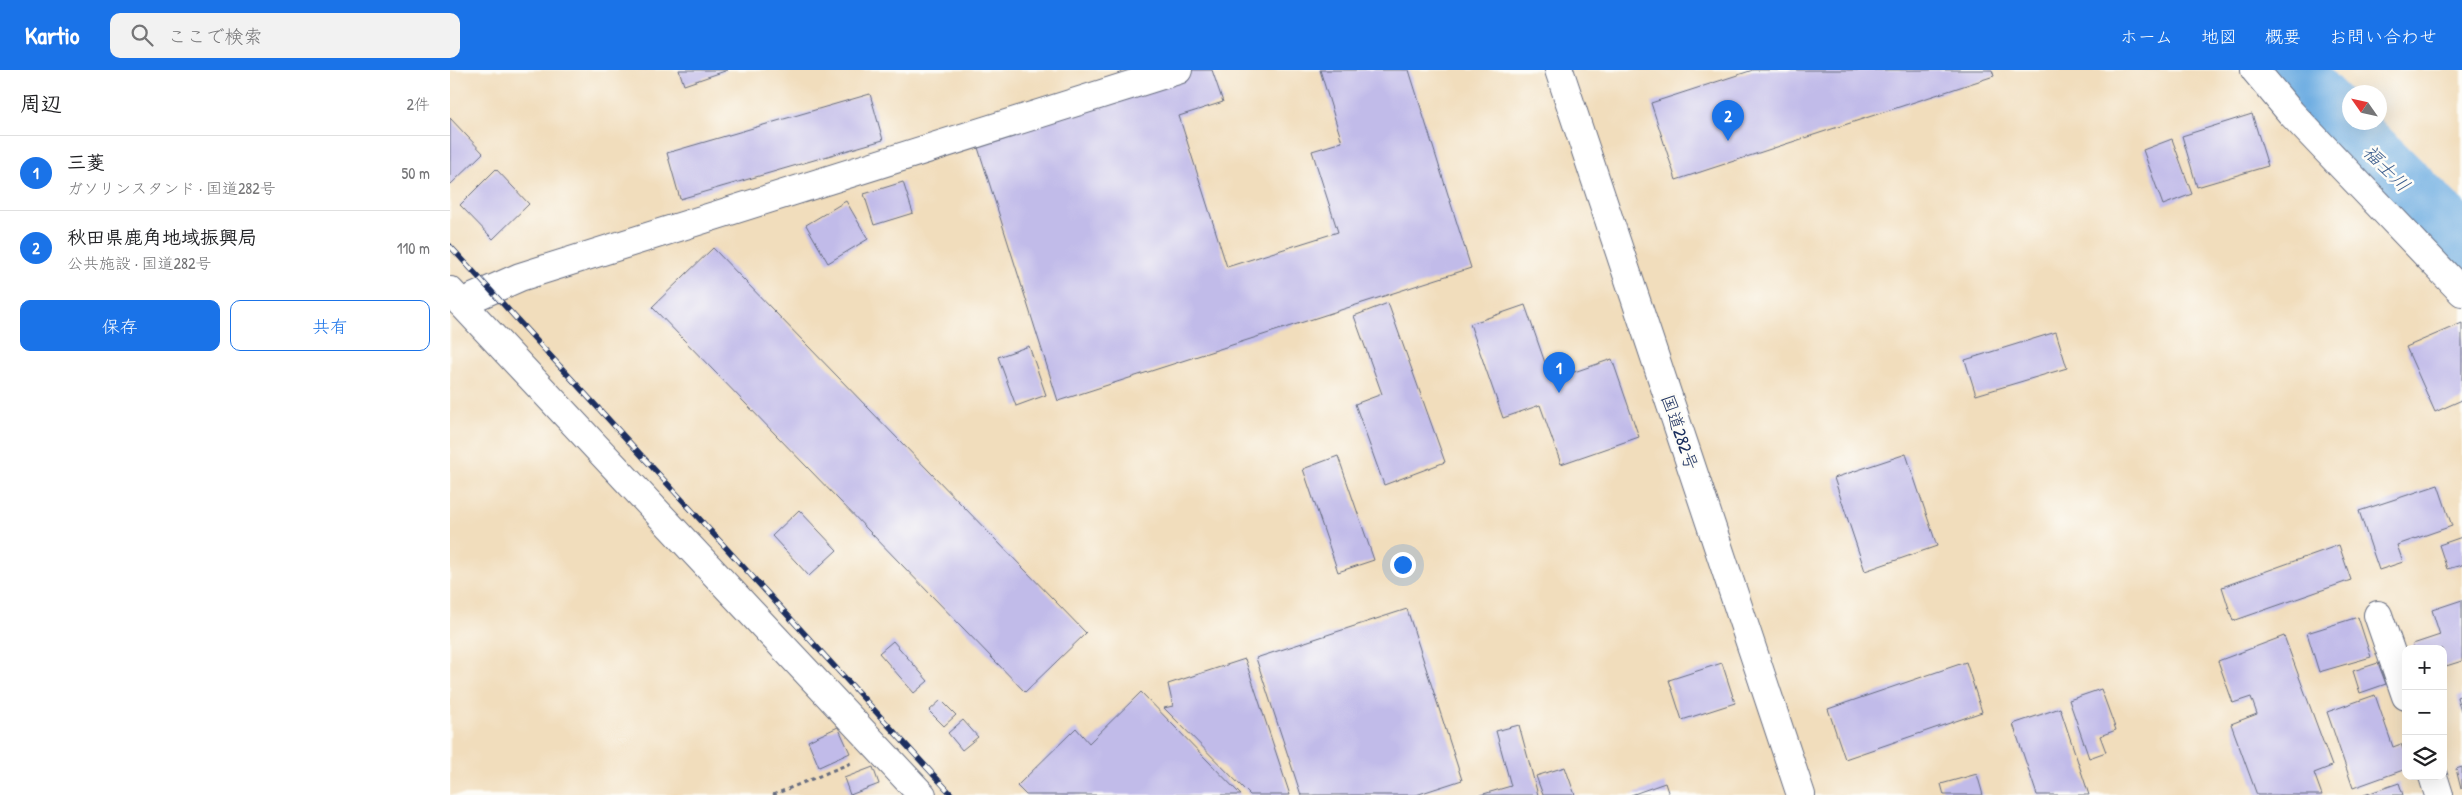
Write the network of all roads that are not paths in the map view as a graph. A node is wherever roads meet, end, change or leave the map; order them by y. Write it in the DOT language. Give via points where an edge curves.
graph roads {
  1 [pos="1178,70"];
  2 [pos="1559,70"];
  3 [pos="2255,70"];
  4 [pos="2462,292"];
  5 [pos="455,297"];
  6 [pos="2378,615"];
  7 [pos="2404,690"];
  8 [pos="2434,780"];
  9 [pos="922,795"];
  10 [pos="1801,795"];
  11 [pos="2439,795"];
  1 -- 5 [label="main road"];
  2 -- 10 [label="main road, 国道282号"];
  3 -- 4 [label="main road" via="2298,120"];
  5 -- 9 [label="main road"];
  6 -- 7 [label="main road"];
  8 -- 11 [label="main road"];
}
